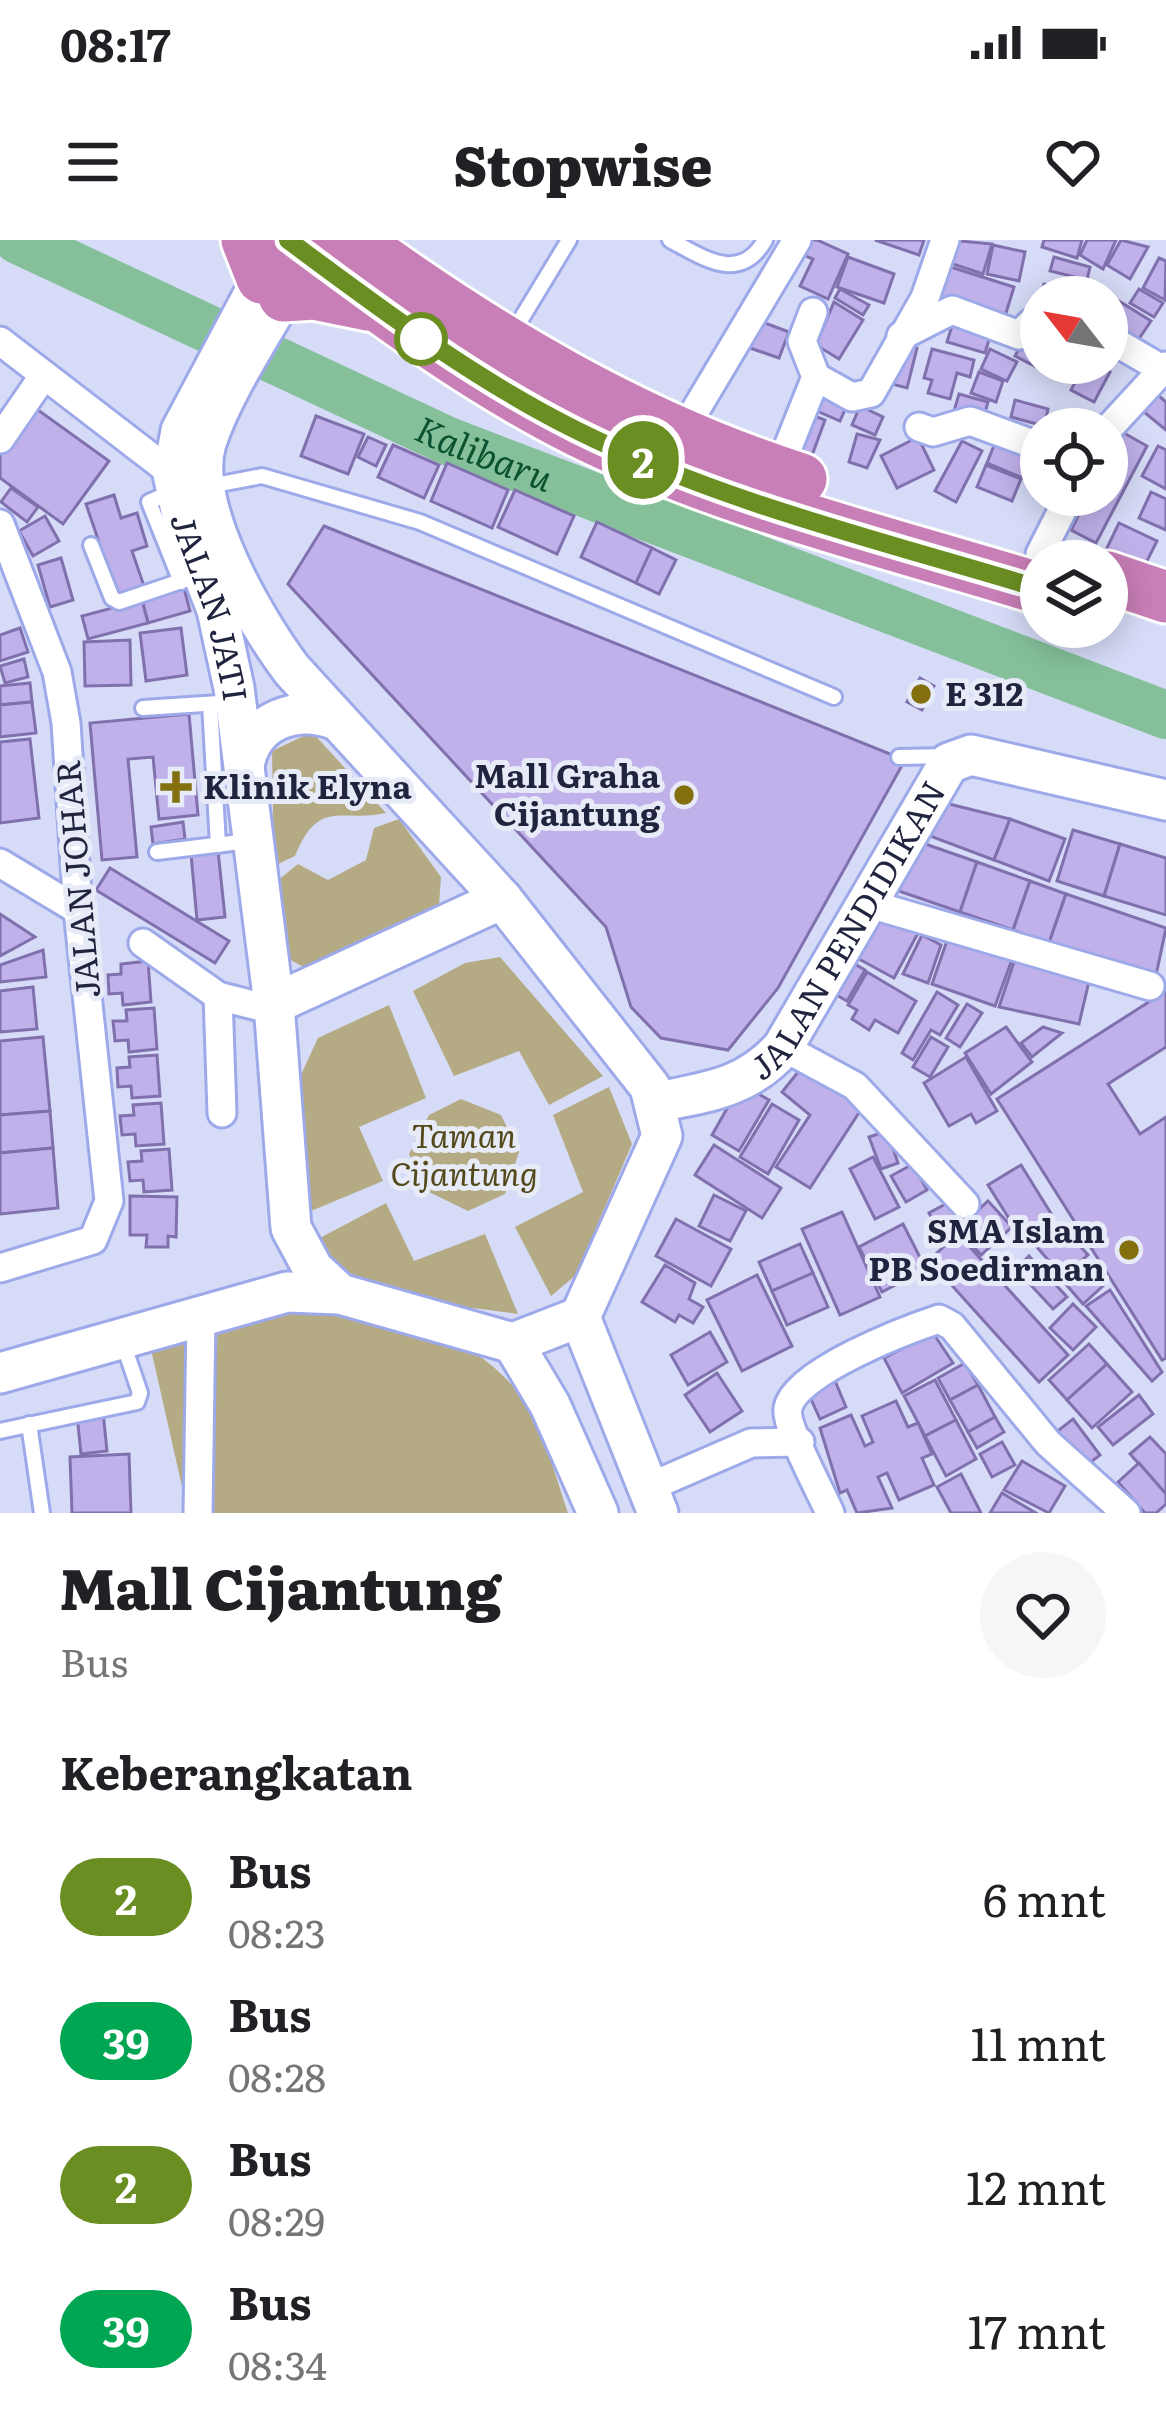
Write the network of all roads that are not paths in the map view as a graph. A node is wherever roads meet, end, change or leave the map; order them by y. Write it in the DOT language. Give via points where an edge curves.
graph roads {
  1 [pos="569,240"];
  2 [pos="670,240"];
  3 [pos="765,240"];
  4 [pos="796,240"];
  5 [pos="945,240"];
  6 [pos="287,263"];
  7 [pos="812,312"];
  8 [pos="1020,333"];
  9 [pos="901,337"];
  10 [pos="0,341"];
  11 [pos="506,343"];
  12 [pos="1128,348"];
  13 [pos="1164,367"];
  14 [pos="44,375"];
  15 [pos="816,377"];
  16 [pos="1127,408"];
  17 [pos="919,427"];
  18 [pos="680,436"];
  19 [pos="0,439"];
  20 [pos="1020,440"];
  21 [pos="778,472"];
  22 [pos="184,484"];
  23 [pos="0,524"];
  24 [pos="92,544"];
  25 [pos="1020,558"];
  26 [pos="1020,562"];
  27 [pos="193,578"];
  28 [pos="1128,584"];
  29 [pos="1166,597"];
  30 [pos="1128,616"];
  31 [pos="1166,628"];
  32 [pos="834,697"];
  33 [pos="223,703"];
  34 [pos="143,708"];
  35 [pos="334,719"];
  36 [pos="898,757"];
  37 [pos="959,757"];
  38 [pos="244,760"];
  39 [pos="1166,800"];
  40 [pos="236,843"];
  41 [pos="157,851"];
  42 [pos="0,863"];
  43 [pos="502,899"];
  44 [pos="866,903"];
  45 [pos="78,910"];
  46 [pos="142,943"];
  47 [pos="1150,986"];
  48 [pos="218,996"];
  49 [pos="273,1007"];
  50 [pos="783,1047"];
  51 [pos="658,1102"];
  52 [pos="222,1113"];
  53 [pos="965,1204"];
  54 [pos="300,1249"];
  55 [pos="0,1268"];
  56 [pos="340,1294"];
  57 [pos="271,1297"];
  58 [pos="201,1316"];
  59 [pos="580,1317"];
  60 [pos="122,1339"];
  61 [pos="513,1343"];
  62 [pos="0,1373"];
  63 [pos="29,1424"];
  64 [pos="0,1431"];
  65 [pos="800,1442"];
  66 [pos="653,1501"];
  67 [pos="42,1513"];
  68 [pos="198,1513"];
  69 [pos="598,1513"];
  70 [pos="830,1513"];
  71 [pos="1126,1513"];
  1 -- 11 [label="lane"];
  2 -- 3 [label="lane" via="720,266 746,262"];
  4 -- 18 [label="street"];
  5 -- 9 [label="street"];
  6 -- 11 [label="highway"];
  6 -- 22 [label="main road, JALAN JATI" via="221,384 206,443"];
  6 -- 26 [label="highway" via="314,294 380,309 474,373 619,450 766,504"];
  7 -- 15 [label="street" via="802,341"];
  8 -- 9 [label="street" via="952,310"];
  9 -- 15 [label="street" via="871,393 852,397"];
  10 -- 14 [label="street"];
  11 -- 18 [label="highway"];
  12 -- 13 [label="street"];
  13 -- 16 [label="street"];
  14 -- 19 [label="street"];
  14 -- 22 [label="street"];
  15 -- 21 [label="street"];
  17 -- 20 [label="street" via="933,432 970,422"];
  18 -- 21 [label="highway"];
  21 -- 25 [label="highway"];
  22 -- 27 [label="main road, JALAN JATI"];
  22 -- 32 [label="lane" via="262,476 420,522"];
  22 -- 35 [label="main road, JALAN JATI" via="268,638"];
  23 -- 45 [label="street, JALAN JOHAR" via="57,672"];
  24 -- 27 [label="lane" via="119,602"];
  27 -- 33 [label="main road, JALAN JATI"];
  28 -- 29 [label="highway"];
  30 -- 31 [label="highway"];
  33 -- 34 [label="lane"];
  33 -- 38 [label="main road, JALAN JATI"];
  33 -- 40 [label="lane"];
  35 -- 38 [label="main road" via="304,712 273,722 259,730"];
  35 -- 43 [label="main road, JALAN JATI"];
  36 -- 37 [label="lane"];
  37 -- 39 [label="main road, JALAN PENDIDIKAN"];
  37 -- 44 [label="main road, JALAN PENDIDIKAN" via="940,775"];
  38 -- 40 [label="main road, JALAN JATI"];
  40 -- 41 [label="lane"];
  40 -- 49 [label="main road, JALAN JATI"];
  42 -- 45 [label="street"];
  43 -- 49 [label="main road"];
  43 -- 51 [label="main road"];
  44 -- 47 [label="street"];
  44 -- 50 [label="main road, JALAN PENDIDIKAN"];
  45 -- 55 [label="street, JALAN JOHAR" via="109,1201 93,1240"];
  46 -- 48 [label="street"];
  48 -- 49 [label="street"];
  48 -- 52 [label="street"];
  49 -- 54 [label="main road" via="291,1228"];
  50 -- 51 [label="main road, JALAN PENDIDIKAN" via="742,1083"];
  50 -- 53 [label="street" via="855,1086"];
  51 -- 59 [label="main road" via="662,1136"];
  54 -- 56 [label="main road"];
  54 -- 57 [label="main road"];
  56 -- 57 [label="main road"];
  56 -- 61 [label="main road"];
  57 -- 58 [label="main road"];
  58 -- 60 [label="main road"];
  58 -- 68 [label="street"];
  59 -- 61 [label="main road"];
  59 -- 66 [label="main road"];
  60 -- 62 [label="main road"];
  60 -- 63 [label="lane" via="137,1402"];
  61 -- 69 [label="main road"];
  63 -- 64 [label="lane"];
  63 -- 67 [label="lane"];
  65 -- 66 [label="street" via="751,1443"];
  65 -- 70 [label="street"];
  65 -- 71 [label="street" via="788,1408 815,1374 944,1319 1048,1443"];
}
